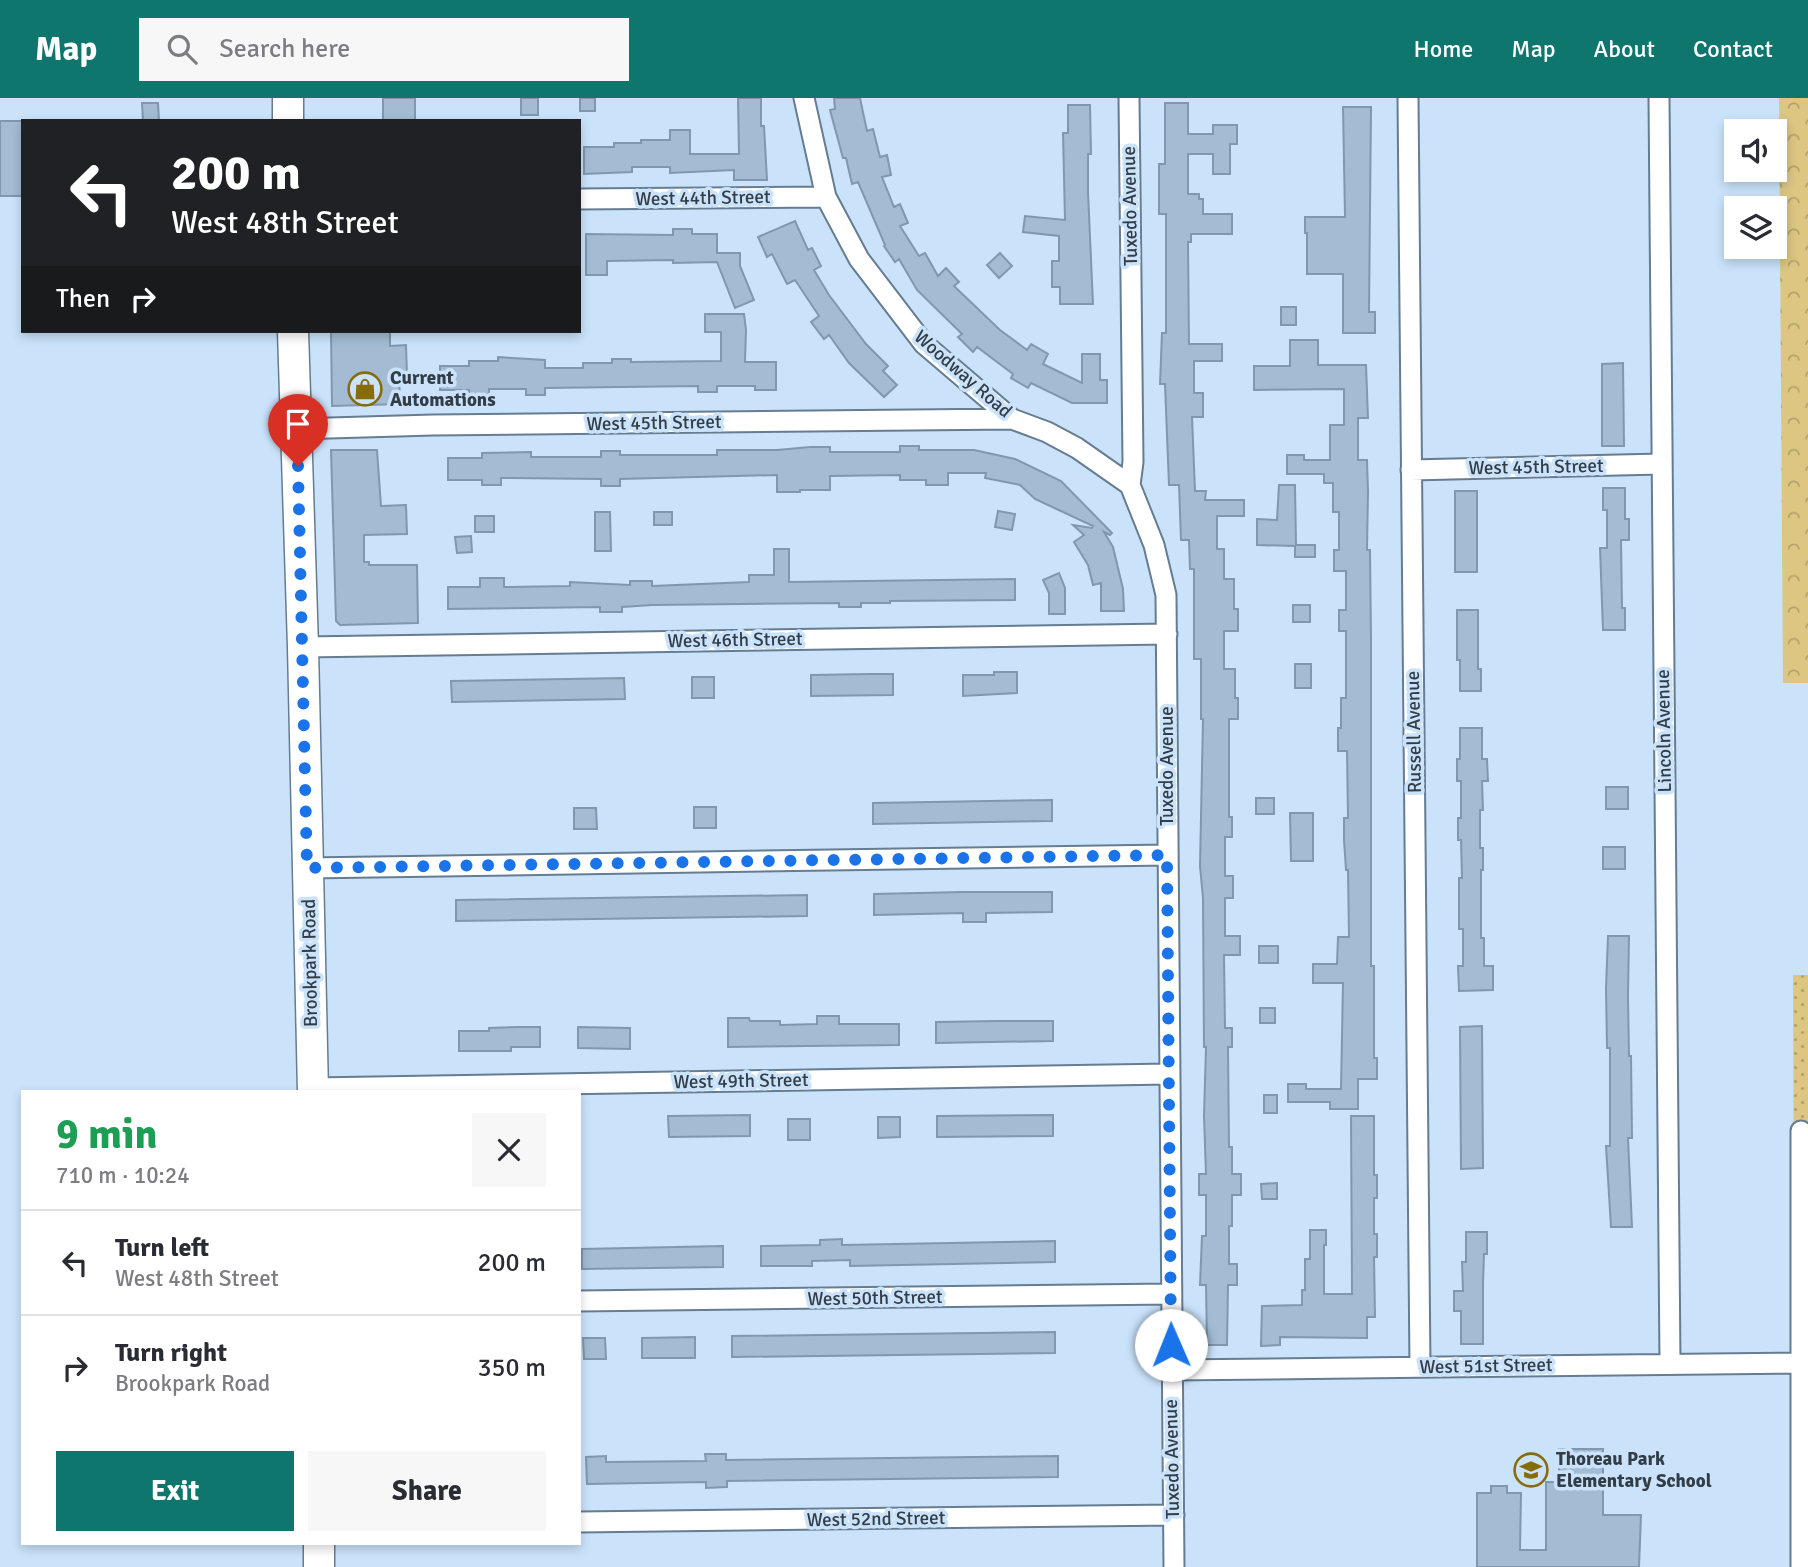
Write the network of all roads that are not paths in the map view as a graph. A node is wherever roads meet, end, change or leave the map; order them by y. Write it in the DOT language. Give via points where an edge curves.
graph roads {
  1 [pos="288,98"];
  2 [pos="804,98"];
  3 [pos="1129,98"];
  4 [pos="1408,98"];
  5 [pos="1659,98"];
  6 [pos="288,119"];
  7 [pos="826,197"];
  8 [pos="581,200"];
  9 [pos="293,333"];
  10 [pos="1012,419"];
  11 [pos="295,429"];
  12 [pos="1661,464"];
  13 [pos="1411,470"];
  14 [pos="1130,485"];
  15 [pos="1167,634"];
  16 [pos="303,647"];
  17 [pos="1167,855"];
  18 [pos="307,868"];
  19 [pos="1170,1074"];
  20 [pos="313,1090"];
  21 [pos="1801,1131"];
  22 [pos="1170,1294"];
  23 [pos="581,1301"];
  24 [pos="1670,1363"];
  25 [pos="1801,1363"];
  26 [pos="1420,1367"];
  27 [pos="1171,1370"];
  28 [pos="1174,1515"];
  29 [pos="581,1522"];
  30 [pos="319,1545"];
  31 [pos="319,1567"];
  32 [pos="1174,1567"];
  33 [pos="1801,1567"];
  1 -- 6 [label="main road"];
  2 -- 7 [label="street, Woodway Road"];
  3 -- 14 [label="street, Tuxedo Avenue"];
  4 -- 13 [label="street, Russell Avenue"];
  5 -- 12 [label="street, Lincoln Avenue"];
  7 -- 8 [label="street, West 44th Street"];
  7 -- 10 [label="street, Woodway Road" via="859,259 916,335"];
  9 -- 11 [label="main road, Brookpark Road"];
  10 -- 11 [label="street, West 45th Street"];
  10 -- 14 [label="street, Woodway Road" via="1077,448"];
  11 -- 16 [label="main road, Brookpark Road"];
  12 -- 13 [label="street, West 45th Street"];
  12 -- 24 [label="street, Lincoln Avenue"];
  13 -- 26 [label="street, Russell Avenue"];
  14 -- 15 [label="street, Tuxedo Avenue" via="1154,545 1166,595"];
  15 -- 16 [label="street, West 46th Street"];
  15 -- 17 [label="street, Tuxedo Avenue"];
  16 -- 18 [label="main road, Brookpark Road"];
  17 -- 18 [label="street"];
  17 -- 19 [label="street, Tuxedo Avenue"];
  18 -- 20 [label="main road, Brookpark Road"];
  19 -- 20 [label="street, West 49th Street"];
  19 -- 22 [label="street, Tuxedo Avenue"];
  21 -- 25 [label="street"];
  22 -- 23 [label="street, West 50th Street"];
  22 -- 27 [label="street, Tuxedo Avenue"];
  24 -- 25 [label="street, West 51st Street"];
  24 -- 26 [label="street, West 51st Street"];
  25 -- 33 [label="street"];
  26 -- 27 [label="street, West 51st Street"];
  27 -- 28 [label="street, Tuxedo Avenue"];
  28 -- 29 [label="street, West 52nd Street"];
  28 -- 32 [label="street, Tuxedo Avenue"];
  30 -- 31 [label="main road"];
}
